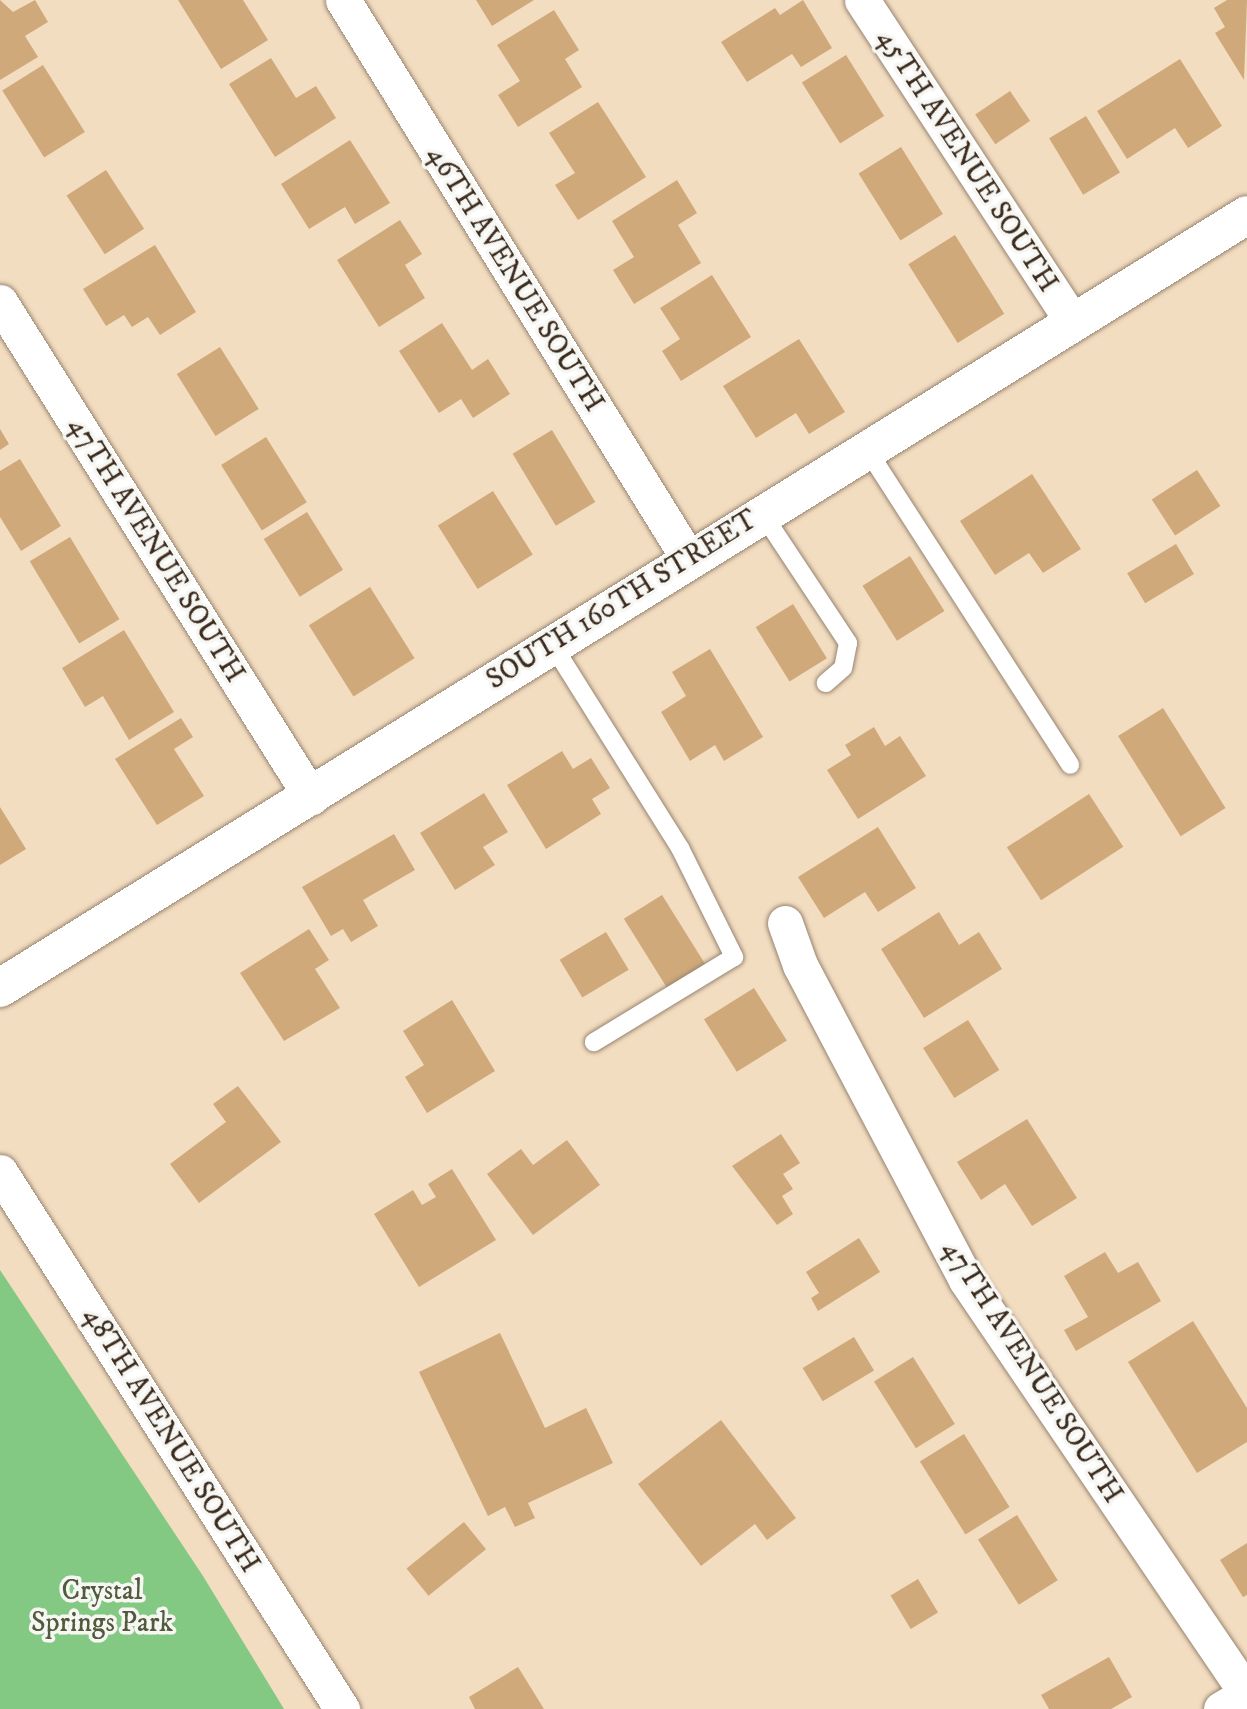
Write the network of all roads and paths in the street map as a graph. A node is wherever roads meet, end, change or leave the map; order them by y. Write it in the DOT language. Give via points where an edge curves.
graph roads {
  1 [pos="343,0"];
  2 [pos="862,0"];
  3 [pos="1247,215"];
  4 [pos="0,302"];
  5 [pos="1073,322"];
  6 [pos="866,448"];
  7 [pos="762,513"];
  8 [pos="688,558"];
  9 [pos="552,644"];
  10 [pos="826,683"];
  11 [pos="1070,765"];
  12 [pos="311,797"];
  13 [pos="785,923"];
  14 [pos="0,988"];
  15 [pos="594,1042"];
  16 [pos="0,1172"];
  17 [pos="1247,1694"];
  18 [pos="342,1709"];
  19 [pos="1221,1709"];
  1 -- 8 [label="street, 46TH AVENUE SOUTH"];
  2 -- 5 [label="street, 45TH AVENUE SOUTH"];
  3 -- 5 [label="street, SOUTH 160TH STREET"];
  4 -- 12 [label="street, 47TH AVENUE SOUTH"];
  5 -- 6 [label="street, SOUTH 160TH STREET"];
  6 -- 7 [label="street, SOUTH 160TH STREET"];
  6 -- 11 [label="lane"];
  7 -- 8 [label="street, SOUTH 160TH STREET"];
  7 -- 10 [label="lane" via="849,643 843,668"];
  8 -- 9 [label="street, SOUTH 160TH STREET"];
  9 -- 12 [label="street, SOUTH 160TH STREET"];
  9 -- 15 [label="lane" via="680,848 734,957"];
  12 -- 14 [label="street, SOUTH 160TH STREET"];
  13 -- 17 [label="street, 47TH AVENUE SOUTH" via="800,965 966,1280"];
  16 -- 18 [label="street, 48TH AVENUE SOUTH"];
  17 -- 19 [label="street"];
}
